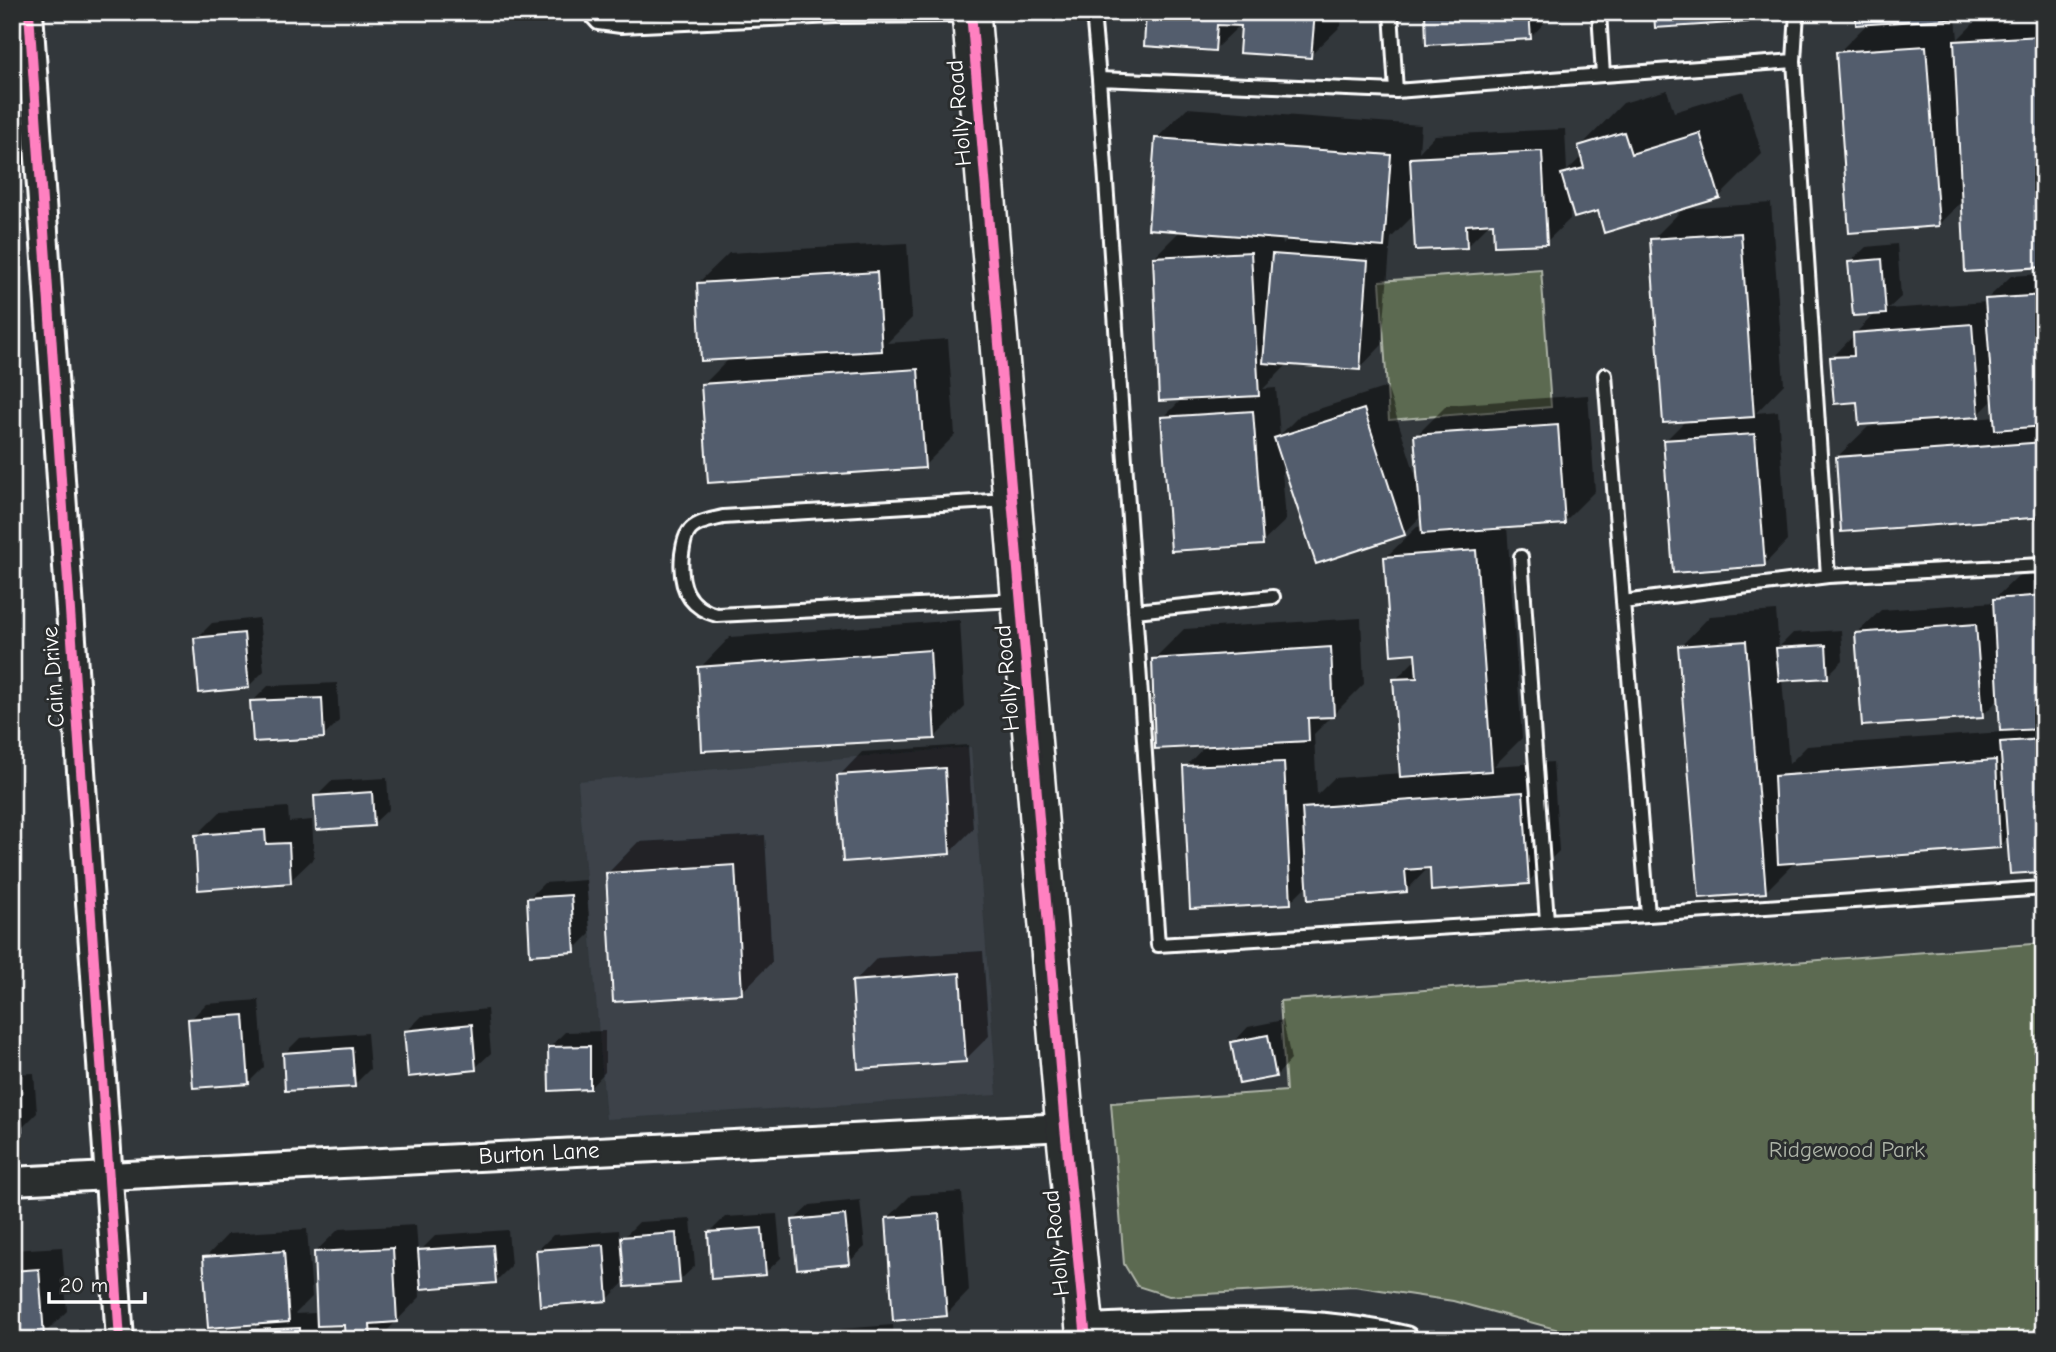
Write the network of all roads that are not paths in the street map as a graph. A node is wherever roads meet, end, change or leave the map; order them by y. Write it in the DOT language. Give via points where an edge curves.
graph roads {
  1 [pos="29,12"];
  2 [pos="588,12"];
  3 [pos="1093,12"];
  4 [pos="1391,12"];
  5 [pos="1599,12"];
  6 [pos="1797,12"];
  7 [pos="836,14"];
  8 [pos="971,14"];
  9 [pos="1794,61"];
  10 [pos="1603,75"];
  11 [pos="1099,79"];
  12 [pos="1396,91"];
  13 [pos="1605,375"];
  14 [pos="1013,499"];
  15 [pos="1521,557"];
  16 [pos="2044,565"];
  17 [pos="1828,576"];
  18 [pos="1273,597"];
  19 [pos="1021,600"];
  20 [pos="1623,602"];
  21 [pos="1135,611"];
  22 [pos="2044,888"];
  23 [pos="1648,915"];
  24 [pos="1547,921"];
  25 [pos="1065,1127"];
  26 [pos="107,1175"];
  27 [pos="12,1181"];
  28 [pos="1086,1334"];
  29 [pos="1366,1335"];
  30 [pos="120,1340"];
  31 [pos="1405,1340"];
  1 -- 26 [label="street, Cain Drive"];
  2 -- 7 [label="lane" via="598,23 621,26"];
  3 -- 11 [label="lane"];
  4 -- 12 [label="lane"];
  5 -- 10 [label="lane"];
  6 -- 9 [label="lane"];
  7 -- 8 [label="lane"];
  8 -- 14 [label="main road, Holly Road"];
  9 -- 10 [label="lane"];
  9 -- 17 [label="lane"];
  10 -- 12 [label="lane"];
  11 -- 12 [label="lane"];
  11 -- 21 [label="lane"];
  13 -- 20 [label="lane"];
  14 -- 19 [label="main road, Holly Road"];
  14 -- 19 [label="lane" via="723,517 688,531 681,569 683,589 704,611 717,615"];
  15 -- 24 [label="lane"];
  16 -- 17 [label="lane"];
  17 -- 20 [label="lane"];
  18 -- 21 [label="lane"];
  19 -- 25 [label="main road, Holly Road"];
  20 -- 23 [label="lane"];
  21 -- 24 [label="lane" via="1158,945"];
  22 -- 23 [label="lane"];
  23 -- 24 [label="lane"];
  25 -- 26 [label="street, Burton Lane"];
  25 -- 28 [label="main road, Holly Road"];
  26 -- 27 [label="street, Burton Lane"];
  26 -- 30 [label="street, Cain Drive"];
  28 -- 29 [label="street" via="1236,1323"];
  29 -- 31 [label="street"];
}
